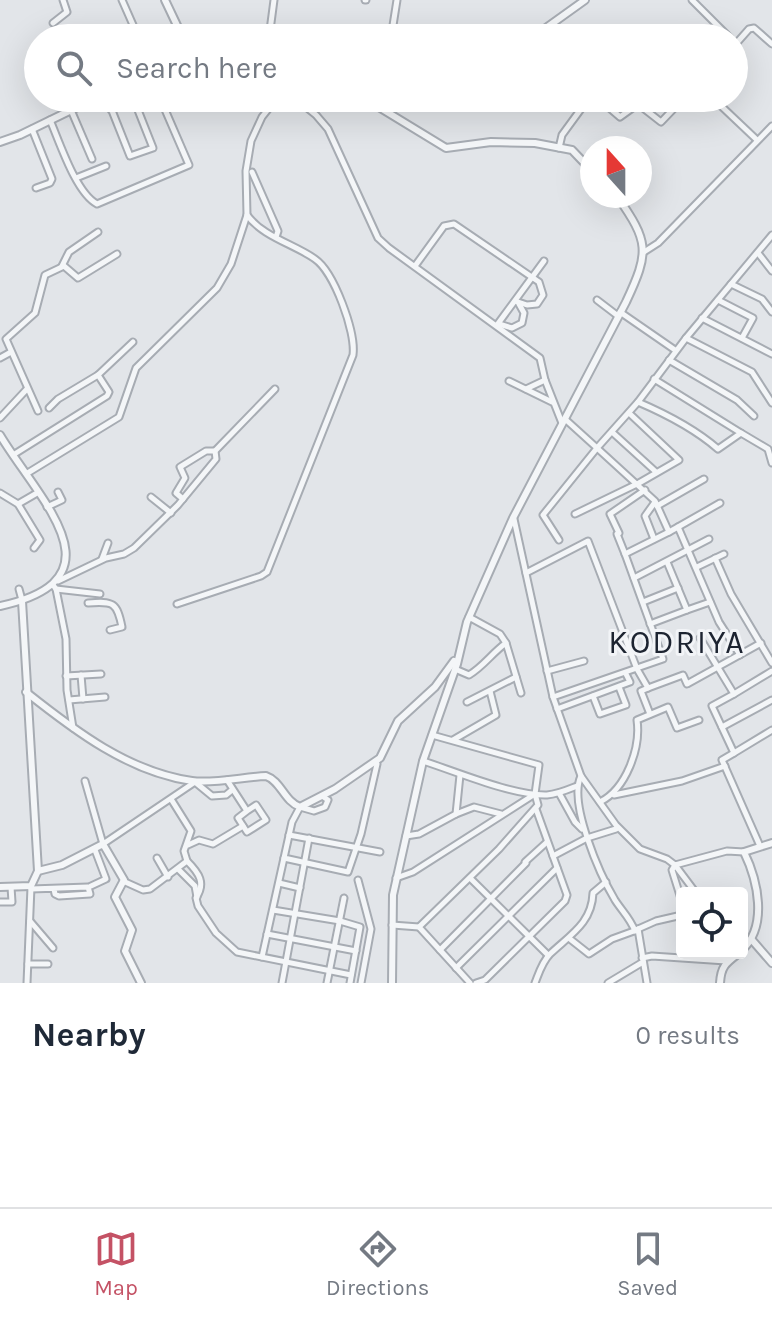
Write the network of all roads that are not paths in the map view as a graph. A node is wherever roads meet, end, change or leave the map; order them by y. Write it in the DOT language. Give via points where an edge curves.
graph roads {
  1 [pos="63,0"];
  2 [pos="122,0"];
  3 [pos="165,0"];
  4 [pos="274,0"];
  5 [pos="396,0"];
  6 [pos="585,0"];
  7 [pos="692,0"];
  8 [pos="53,23"];
  9 [pos="133,24"];
  10 [pos="178,24"];
  11 [pos="271,24"];
  12 [pos="393,24"];
  13 [pos="552,24"];
  14 [pos="715,24"];
  15 [pos="748,30"];
  16 [pos="772,44"];
  17 [pos="67,112"];
  18 [pos="72,112"];
  19 [pos="112,112"];
  20 [pos="139,112"];
  21 [pos="166,112"];
  22 [pos="267,112"];
  23 [pos="312,112"];
  24 [pos="388,112"];
  25 [pos="579,112"];
  26 [pos="648,112"];
  27 [pos="671,112"];
  28 [pos="727,112"];
  29 [pos="50,120"];
  30 [pos="772,126"];
  31 [pos="32,129"];
  32 [pos="757,140"];
  33 [pos="0,142"];
  34 [pos="559,148"];
  35 [pos="580,158"];
  36 [pos="92,159"];
  37 [pos="106,166"];
  38 [pos="252,172"];
  39 [pos="76,178"];
  40 [pos="36,188"];
  41 [pos="625,208"];
  42 [pos="247,215"];
  43 [pos="98,232"];
  44 [pos="772,235"];
  45 [pos="276,237"];
  46 [pos="644,252"];
  47 [pos="758,253"];
  48 [pos="117,254"];
  49 [pos="544,261"];
  50 [pos="62,266"];
  51 [pos="415,266"];
  52 [pos="772,271"];
  53 [pos="532,278"];
  54 [pos="731,284"];
  55 [pos="597,300"];
  56 [pos="718,300"];
  57 [pos="515,301"];
  58 [pos="772,312"];
  59 [pos="619,314"];
  60 [pos="702,318"];
  61 [pos="498,324"];
  62 [pos="686,338"];
  63 [pos="742,338"];
  64 [pos="133,342"];
  65 [pos="676,350"];
  66 [pos="11,352"];
  67 [pos="772,354"];
  68 [pos="0,358"];
  69 [pos="669,360"];
  70 [pos="98,375"];
  71 [pos="654,379"];
  72 [pos="545,380"];
  73 [pos="509,381"];
  74 [pos="27,389"];
  75 [pos="275,389"];
  76 [pos="525,389"];
  77 [pos="638,402"];
  78 [pos="553,403"];
  79 [pos="772,403"];
  80 [pos="49,408"];
  81 [pos="38,411"];
  82 [pos="629,413"];
  83 [pos="754,416"];
  84 [pos="0,418"];
  85 [pos="564,421"];
  86 [pos="612,432"];
  87 [pos="741,433"];
  88 [pos="0,435"];
  89 [pos="597,448"];
  90 [pos="770,448"];
  91 [pos="215,451"];
  92 [pos="13,455"];
  93 [pos="772,463"];
  94 [pos="656,472"];
  95 [pos="26,474"];
  96 [pos="704,479"];
  97 [pos="639,483"];
  98 [pos="645,490"];
  99 [pos="58,492"];
  100 [pos="0,493"];
  101 [pos="37,493"];
  102 [pos="151,497"];
  103 [pos="183,499"];
  104 [pos="656,503"];
  105 [pos="720,503"];
  106 [pos="18,504"];
  107 [pos="47,507"];
  108 [pos="171,513"];
  109 [pos="575,514"];
  110 [pos="513,518"];
  111 [pos="678,527"];
  112 [pos="669,532"];
  113 [pos="654,539"];
  114 [pos="709,539"];
  115 [pos="559,540"];
  116 [pos="108,543"];
  117 [pos="34,548"];
  118 [pos="689,550"];
  119 [pos="625,554"];
  120 [pos="724,554"];
  121 [pos="715,558"];
  122 [pos="101,560"];
  123 [pos="667,562"];
  124 [pos="58,565"];
  125 [pos="697,567"];
  126 [pos="526,573"];
  127 [pos="634,578"];
  128 [pos="57,582"];
  129 [pos="678,588"];
  130 [pos="19,589"];
  131 [pos="88,592"];
  132 [pos="100,594"];
  133 [pos="22,601"];
  134 [pos="643,602"];
  135 [pos="710,602"];
  136 [pos="177,604"];
  137 [pos="0,606"];
  138 [pos="687,610"];
  139 [pos="469,617"];
  140 [pos="650,624"];
  141 [pos="110,630"];
  142 [pos="700,638"];
  143 [pos="506,643"];
  144 [pos="761,643"];
  145 [pos="458,654"];
  146 [pos="740,655"];
  147 [pos="584,661"];
  148 [pos="772,663"];
  149 [pos="718,667"];
  150 [pos="455,669"];
  151 [pos="637,669"];
  152 [pos="547,671"];
  153 [pos="772,671"];
  154 [pos="101,674"];
  155 [pos="626,674"];
  156 [pos="81,675"];
  157 [pos="66,676"];
  158 [pos="517,677"];
  159 [pos="619,687"];
  160 [pos="648,688"];
  161 [pos="490,691"];
  162 [pos="26,692"];
  163 [pos="521,693"];
  164 [pos="734,694"];
  165 [pos="593,696"];
  166 [pos="105,697"];
  167 [pos="553,697"];
  168 [pos="83,699"];
  169 [pos="69,700"];
  170 [pos="772,700"];
  171 [pos="467,702"];
  172 [pos="557,709"];
  173 [pos="650,714"];
  174 [pos="699,720"];
  175 [pos="722,727"];
  176 [pos="73,728"];
  177 [pos="772,730"];
  178 [pos="431,735"];
  179 [pos="452,741"];
  180 [pos="734,753"];
  181 [pos="423,761"];
  182 [pos="377,764"];
  183 [pos="725,766"];
  184 [pos="460,775"];
  185 [pos="581,776"];
  186 [pos="227,779"];
  187 [pos="85,781"];
  188 [pos="195,782"];
  189 [pos="577,786"];
  190 [pos="232,790"];
  191 [pos="559,793"];
  192 [pos="535,794"];
  193 [pos="612,796"];
  194 [pos="171,799"];
  195 [pos="600,802"];
  196 [pos="300,807"];
  197 [pos="535,808"];
  198 [pos="247,811"];
  199 [pos="456,814"];
  200 [pos="502,815"];
  201 [pos="243,826"];
  202 [pos="616,829"];
  203 [pos="583,830"];
  204 [pos="289,835"];
  205 [pos="406,836"];
  206 [pos="309,838"];
  207 [pos="587,838"];
  208 [pos="547,842"];
  209 [pos="772,843"];
  210 [pos="103,844"];
  211 [pos="187,845"];
  212 [pos="760,846"];
  213 [pos="355,847"];
  214 [pos="95,850"];
  215 [pos="380,852"];
  216 [pos="744,852"];
  217 [pos="553,856"];
  218 [pos="157,858"];
  219 [pos="284,858"];
  220 [pos="187,861"];
  221 [pos="305,864"];
  222 [pos="675,865"];
  223 [pos="557,868"];
  224 [pos="178,869"];
  225 [pos="38,871"];
  226 [pos="168,877"];
  227 [pos="396,878"];
  228 [pos="470,878"];
  229 [pos="358,880"];
  230 [pos="123,881"];
  231 [pos="606,882"];
  232 [pos="279,883"];
  233 [pos="91,886"];
  234 [pos="0,887"];
  235 [pos="11,887"];
  236 [pos="677,887"];
  237 [pos="692,887"];
  238 [pos="31,888"];
  239 [pos="300,888"];
  240 [pos="54,889"];
  241 [pos="197,897"];
  242 [pos="344,898"];
  243 [pos="491,899"];
  244 [pos="0,902"];
  245 [pos="273,910"];
  246 [pos="296,913"];
  247 [pos="508,916"];
  248 [pos="676,916"];
  249 [pos="30,921"];
  250 [pos="340,921"];
  251 [pos="392,925"];
  252 [pos="419,927"];
  253 [pos="636,930"];
  254 [pos="267,934"];
  255 [pos="530,937"];
  256 [pos="290,938"];
  257 [pos="570,939"];
  258 [pos="752,940"];
  259 [pos="748,944"];
  260 [pos="334,947"];
  261 [pos="53,948"];
  262 [pos="440,950"];
  263 [pos="356,951"];
  264 [pos="548,955"];
  265 [pos="262,957"];
  266 [pos="728,959"];
  267 [pos="642,960"];
  268 [pos="724,961"];
  269 [pos="285,962"];
  270 [pos="772,963"];
  271 [pos="28,964"];
  272 [pos="48,964"];
  273 [pos="456,968"];
  274 [pos="329,970"];
  275 [pos="351,975"];
  276 [pos="27,983"];
  277 [pos="141,983"];
  278 [pos="282,983"];
  279 [pos="327,983"];
  280 [pos="350,983"];
  281 [pos="361,983"];
  282 [pos="392,983"];
  283 [pos="470,983"];
  284 [pos="476,983"];
  285 [pos="535,983"];
  286 [pos="608,983"];
  287 [pos="647,983"];
  288 [pos="720,983"];
  1 -- 8 [label="street" via="67,12"];
  2 -- 9 [label="street"];
  3 -- 10 [label="street"];
  4 -- 11 [label="street"];
  5 -- 12 [label="street"];
  6 -- 13 [label="street"];
  7 -- 14 [label="street"];
  15 -- 16 [label="street" via="754,28"];
  17 -- 29 [label="street"];
  18 -- 36 [label="street"];
  19 -- 20 [label="street" via="130,156 153,148"];
  21 -- 39 [label="street" via="189,165 97,204"];
  22 -- 42 [label="street" via="248,151"];
  23 -- 51 [label="street" via="328,129 378,238"];
  24 -- 34 [label="street" via="446,148 491,142"];
  25 -- 34 [label="street"];
  26 -- 27 [label="street" via="661,122"];
  28 -- 32 [label="street"];
  29 -- 31 [label="street"];
  29 -- 39 [label="street"];
  30 -- 32 [label="street"];
  31 -- 33 [label="street"];
  31 -- 40 [label="street" via="52,179"];
  32 -- 46 [label="street"];
  34 -- 35 [label="street"];
  37 -- 39 [label="street"];
  38 -- 45 [label="street"];
  41 -- 46 [label="street" via="640,232"];
  42 -- 45 [label="street"];
  42 -- 95 [label="street" via="226,274 142,361 119,417"];
  43 -- 50 [label="street" via="69,252"];
  44 -- 47 [label="street"];
  45 -- 136 [label="street" via="323,267 350,324 353,355 267,572"];
  46 -- 59 [label="street"];
  47 -- 52 [label="street"];
  47 -- 54 [label="street"];
  48 -- 50 [label="street" via="78,278"];
  49 -- 53 [label="street"];
  50 -- 66 [label="street" via="45,275 35,313 6,339"];
  51 -- 53 [label="street" via="444,226 452,223"];
  51 -- 61 [label="street"];
  53 -- 57 [label="street"];
  53 -- 57 [label="street" via="541,285 540,301"];
  54 -- 56 [label="street"];
  54 -- 58 [label="street" via="762,299"];
  55 -- 59 [label="street"];
  56 -- 60 [label="street"];
  56 -- 63 [label="street" via="753,318"];
  57 -- 61 [label="street"];
  57 -- 61 [label="street" via="524,313 522,323 512,328"];
  59 -- 65 [label="street"];
  59 -- 85 [label="street"];
  60 -- 62 [label="street"];
  60 -- 63 [label="street"];
  61 -- 72 [label="street" via="540,358"];
  62 -- 65 [label="street"];
  62 -- 79 [label="street" via="752,372"];
  63 -- 67 [label="street"];
  64 -- 70 [label="street"];
  65 -- 69 [label="street"];
  66 -- 68 [label="street"];
  66 -- 74 [label="street"];
  69 -- 71 [label="street"];
  69 -- 83 [label="street" via="737,400"];
  70 -- 80 [label="street"];
  70 -- 92 [label="street" via="107,396"];
  71 -- 77 [label="street"];
  71 -- 87 [label="street"];
  72 -- 76 [label="street"];
  72 -- 78 [label="street"];
  73 -- 76 [label="street"];
  74 -- 81 [label="street"];
  74 -- 84 [label="street"];
  75 -- 91 [label="street"];
  76 -- 78 [label="street"];
  77 -- 82 [label="street"];
  77 -- 87 [label="street" via="718,449"];
  78 -- 85 [label="street"];
  82 -- 86 [label="street"];
  82 -- 94 [label="street" via="679,460"];
  85 -- 89 [label="street"];
  85 -- 110 [label="street"];
  86 -- 89 [label="street"];
  86 -- 94 [label="street"];
  87 -- 90 [label="street"];
  88 -- 92 [label="street"];
  89 -- 97 [label="street"];
  89 -- 115 [label="street" via="543,515"];
  90 -- 93 [label="street"];
  91 -- 103 [label="street" via="216,459"];
  91 -- 103 [label="street" via="180,467 185,478 176,493"];
  92 -- 95 [label="street"];
  94 -- 97 [label="street"];
  95 -- 101 [label="street"];
  96 -- 104 [label="street"];
  97 -- 98 [label="street"];
  97 -- 109 [label="street"];
  98 -- 104 [label="street"];
  98 -- 119 [label="street" via="610,514"];
  99 -- 107 [label="street" via="62,500"];
  100 -- 106 [label="street"];
  101 -- 106 [label="street"];
  101 -- 107 [label="street"];
  102 -- 108 [label="street"];
  103 -- 108 [label="street"];
  104 -- 112 [label="street"];
  104 -- 113 [label="street" via="645,516"];
  105 -- 111 [label="street"];
  106 -- 117 [label="street" via="40,540"];
  107 -- 128 [label="street" via="67,555"];
  108 -- 122 [label="street" via="134,548"];
  110 -- 126 [label="street"];
  110 -- 139 [label="street"];
  111 -- 112 [label="street"];
  111 -- 118 [label="street"];
  112 -- 113 [label="street"];
  113 -- 119 [label="street"];
  114 -- 118 [label="street"];
  116 -- 122 [label="street"];
  118 -- 123 [label="street"];
  118 -- 125 [label="street"];
  119 -- 127 [label="street"];
  120 -- 121 [label="street"];
  121 -- 125 [label="street"];
  121 -- 144 [label="street"];
  122 -- 128 [label="street"];
  123 -- 127 [label="street"];
  123 -- 129 [label="street"];
  124 -- 128 [label="street"];
  125 -- 135 [label="street"];
  126 -- 151 [label="street" via="588,541"];
  126 -- 152 [label="street"];
  127 -- 134 [label="street"];
  128 -- 131 [label="street"];
  128 -- 133 [label="street"];
  128 -- 157 [label="street"];
  129 -- 134 [label="street"];
  129 -- 138 [label="street"];
  130 -- 133 [label="street"];
  131 -- 132 [label="street"];
  131 -- 141 [label="street" via="88,606 114,604 122,627"];
  133 -- 137 [label="street"];
  133 -- 162 [label="street"];
  134 -- 140 [label="street"];
  135 -- 138 [label="street"];
  135 -- 146 [label="street"];
  138 -- 140 [label="street"];
  139 -- 143 [label="street"];
  139 -- 145 [label="street"];
  140 -- 151 [label="street" via="663,659"];
  142 -- 149 [label="street"];
  143 -- 150 [label="street" via="469,675"];
  143 -- 158 [label="street"];
  144 -- 146 [label="street"];
  144 -- 148 [label="street"];
  145 -- 150 [label="street"];
  145 -- 196 [label="street" via="435,687 398,721 380,758 326,797"];
  146 -- 149 [label="street"];
  147 -- 152 [label="street"];
  149 -- 160 [label="street" via="687,684 683,675"];
  149 -- 164 [label="street"];
  150 -- 178 [label="street"];
  151 -- 155 [label="street"];
  151 -- 160 [label="street"];
  152 -- 167 [label="street"];
  153 -- 164 [label="street"];
  154 -- 156 [label="street"];
  155 -- 159 [label="street" via="630,682"];
  155 -- 167 [label="street"];
  156 -- 157 [label="street"];
  156 -- 168 [label="street"];
  157 -- 169 [label="street"];
  158 -- 161 [label="street"];
  158 -- 163 [label="street"];
  159 -- 165 [label="street"];
  159 -- 165 [label="street" via="626,705 600,714"];
  160 -- 173 [label="street" via="641,691"];
  161 -- 171 [label="street"];
  161 -- 179 [label="street" via="496,715"];
  162 -- 176 [label="street"];
  162 -- 225 [label="street"];
  164 -- 175 [label="street" via="712,706"];
  165 -- 172 [label="street"];
  166 -- 168 [label="street"];
  167 -- 172 [label="street"];
  168 -- 169 [label="street"];
  169 -- 176 [label="street"];
  170 -- 175 [label="street"];
  172 -- 185 [label="street"];
  173 -- 174 [label="street" via="668,707 677,728"];
  173 -- 193 [label="street" via="637,720 635,751"];
  175 -- 180 [label="street"];
  176 -- 188 [label="street" via="113,754"];
  177 -- 180 [label="street"];
  178 -- 179 [label="street"];
  178 -- 181 [label="street"];
  179 -- 192 [label="street" via="539,765"];
  180 -- 183 [label="street" via="722,760"];
  181 -- 184 [label="street"];
  181 -- 205 [label="street"];
  182 -- 213 [label="street"];
  183 -- 193 [label="street"];
  183 -- 212 [label="street"];
  184 -- 192 [label="street"];
  184 -- 199 [label="street"];
  185 -- 189 [label="street"];
  185 -- 195 [label="street"];
  186 -- 188 [label="street"];
  186 -- 190 [label="street"];
  186 -- 196 [label="street" via="273,778"];
  187 -- 210 [label="street"];
  188 -- 190 [label="street" via="212,796"];
  188 -- 194 [label="street"];
  189 -- 191 [label="street"];
  189 -- 203 [label="street"];
  190 -- 198 [label="street"];
  191 -- 192 [label="street"];
  191 -- 203 [label="street"];
  192 -- 197 [label="street"];
  192 -- 200 [label="street"];
  193 -- 195 [label="street"];
  194 -- 210 [label="street"];
  194 -- 211 [label="street" via="190,827"];
  195 -- 222 [label="street" via="640,849"];
  196 -- 204 [label="street"];
  197 -- 208 [label="street"];
  197 -- 228 [label="street"];
  198 -- 201 [label="street" via="238,818"];
  198 -- 201 [label="street" via="256,805 266,820 247,832"];
  199 -- 200 [label="street" via="474,807"];
  199 -- 205 [label="street"];
  200 -- 227 [label="street"];
  201 -- 211 [label="street" via="213,844 199,840"];
  202 -- 207 [label="street"];
  203 -- 207 [label="street"];
  204 -- 206 [label="street"];
  204 -- 219 [label="street"];
  205 -- 227 [label="street"];
  206 -- 213 [label="street"];
  206 -- 221 [label="street"];
  207 -- 217 [label="street"];
  207 -- 231 [label="street"];
  208 -- 217 [label="street"];
  208 -- 243 [label="street"];
  209 -- 212 [label="street"];
  210 -- 214 [label="street"];
  210 -- 230 [label="street"];
  211 -- 220 [label="street"];
  212 -- 216 [label="street"];
  213 -- 215 [label="street"];
  213 -- 221 [label="street" via="348,872"];
  214 -- 225 [label="street"];
  214 -- 233 [label="street" via="106,879"];
  216 -- 222 [label="street" via="727,851"];
  216 -- 258 [label="street" via="759,916"];
  217 -- 223 [label="street"];
  218 -- 226 [label="street"];
  219 -- 221 [label="street"];
  219 -- 232 [label="street"];
  220 -- 224 [label="street"];
  220 -- 241 [label="street" via="202,883"];
  221 -- 239 [label="street"];
  222 -- 236 [label="street"];
  222 -- 237 [label="street"];
  223 -- 247 [label="street"];
  223 -- 255 [label="street" via="565,901"];
  224 -- 226 [label="street"];
  224 -- 241 [label="street" via="195,886"];
  225 -- 238 [label="street"];
  226 -- 230 [label="street" via="143,890"];
  227 -- 251 [label="street"];
  228 -- 243 [label="street"];
  228 -- 252 [label="street"];
  229 -- 281 [label="street" via="371,929"];
  230 -- 277 [label="street" via="115,897 132,930 125,951"];
  231 -- 253 [label="street"];
  231 -- 257 [label="street" via="593,893 588,917"];
  232 -- 239 [label="street"];
  232 -- 245 [label="street"];
  234 -- 235 [label="street"];
  235 -- 238 [label="street"];
  235 -- 244 [label="street" via="12,902"];
  238 -- 240 [label="street"];
  238 -- 249 [label="street"];
  239 -- 246 [label="street"];
  240 -- 240 [label="street" via="88,887 90,894 59,896"];
  241 -- 265 [label="street" via="198,906 228,945"];
  242 -- 250 [label="street"];
  243 -- 247 [label="street"];
  243 -- 262 [label="street"];
  245 -- 246 [label="street"];
  245 -- 254 [label="street"];
  246 -- 250 [label="street"];
  246 -- 256 [label="street"];
  247 -- 255 [label="street"];
  247 -- 273 [label="street"];
  248 -- 253 [label="street"];
  249 -- 261 [label="street"];
  249 -- 271 [label="street"];
  250 -- 260 [label="street"];
  250 -- 263 [label="street" via="360,927"];
  251 -- 252 [label="street"];
  251 -- 282 [label="street"];
  252 -- 262 [label="street"];
  253 -- 257 [label="street" via="589,954"];
  253 -- 267 [label="street"];
  254 -- 256 [label="street"];
  254 -- 265 [label="street"];
  255 -- 264 [label="street"];
  255 -- 284 [label="street"];
  256 -- 260 [label="street"];
  256 -- 269 [label="street"];
  257 -- 264 [label="street"];
  258 -- 259 [label="street"];
  258 -- 270 [label="street"];
  260 -- 263 [label="street"];
  260 -- 274 [label="street"];
  262 -- 273 [label="street"];
  263 -- 275 [label="street"];
  264 -- 285 [label="street"];
  265 -- 269 [label="street"];
  266 -- 268 [label="street"];
  267 -- 268 [label="street" via="652,956"];
  267 -- 286 [label="street"];
  267 -- 287 [label="street"];
  268 -- 288 [label="street"];
  269 -- 274 [label="street"];
  269 -- 278 [label="street"];
  271 -- 272 [label="street"];
  271 -- 276 [label="street"];
  273 -- 283 [label="street"];
  274 -- 275 [label="street"];
  274 -- 279 [label="street"];
  275 -- 280 [label="street"];
}
